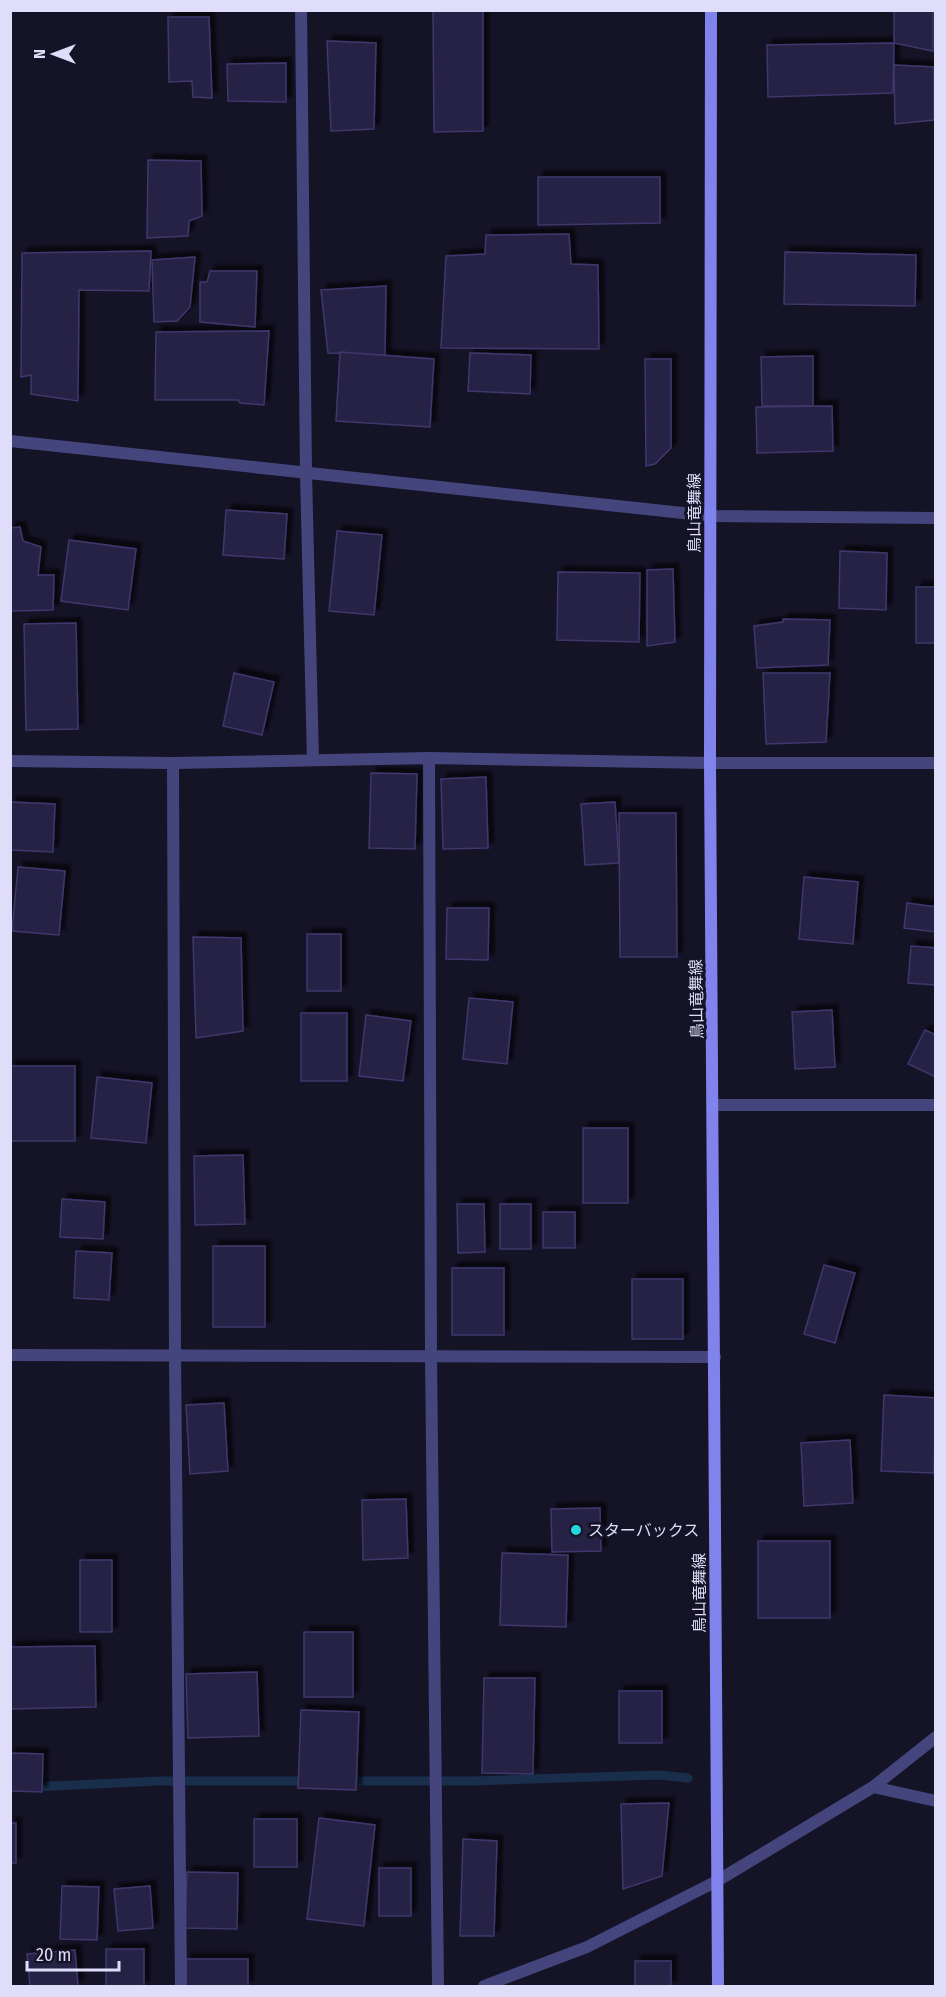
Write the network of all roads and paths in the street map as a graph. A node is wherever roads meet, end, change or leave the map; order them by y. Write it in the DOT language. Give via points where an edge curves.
graph roads {
  1 [pos="301,10"];
  2 [pos="711,10"];
  3 [pos="10,441"];
  4 [pos="306,473"];
  5 [pos="711,516"];
  6 [pos="936,518"];
  7 [pos="429,758"];
  8 [pos="313,760"];
  9 [pos="10,761"];
  10 [pos="173,762"];
  11 [pos="710,763"];
  12 [pos="936,763"];
  13 [pos="714,1105"];
  14 [pos="936,1105"];
  15 [pos="10,1355"];
  16 [pos="175,1355"];
  17 [pos="431,1356"];
  18 [pos="714,1357"];
  19 [pos="936,1737"];
  20 [pos="873,1787"];
  21 [pos="936,1801"];
  22 [pos="717,1881"];
  23 [pos="180,1986"];
  24 [pos="438,1986"];
  25 [pos="484,1986"];
  26 [pos="718,1986"];
  1 -- 4 [label="street"];
  2 -- 5 [label="main road, 鳥山竜舞線"];
  3 -- 4 [label="street"];
  4 -- 5 [label="street"];
  4 -- 8 [label="street"];
  5 -- 6 [label="street"];
  5 -- 11 [label="main road, 鳥山竜舞線"];
  7 -- 8 [label="street"];
  7 -- 11 [label="street"];
  7 -- 17 [label="street"];
  8 -- 10 [label="street"];
  9 -- 10 [label="street"];
  10 -- 16 [label="street"];
  11 -- 12 [label="street"];
  11 -- 13 [label="main road, 鳥山竜舞線"];
  13 -- 14 [label="street"];
  13 -- 18 [label="main road, 鳥山竜舞線"];
  15 -- 16 [label="street"];
  16 -- 17 [label="street"];
  16 -- 23 [label="street"];
  17 -- 18 [label="street"];
  17 -- 24 [label="street"];
  18 -- 22 [label="main road, 鳥山竜舞線"];
  19 -- 20 [label="street"];
  20 -- 21 [label="street"];
  20 -- 22 [label="street"];
  22 -- 25 [label="street" via="587,1947"];
  22 -- 26 [label="main road, 鳥山竜舞線"];
}
